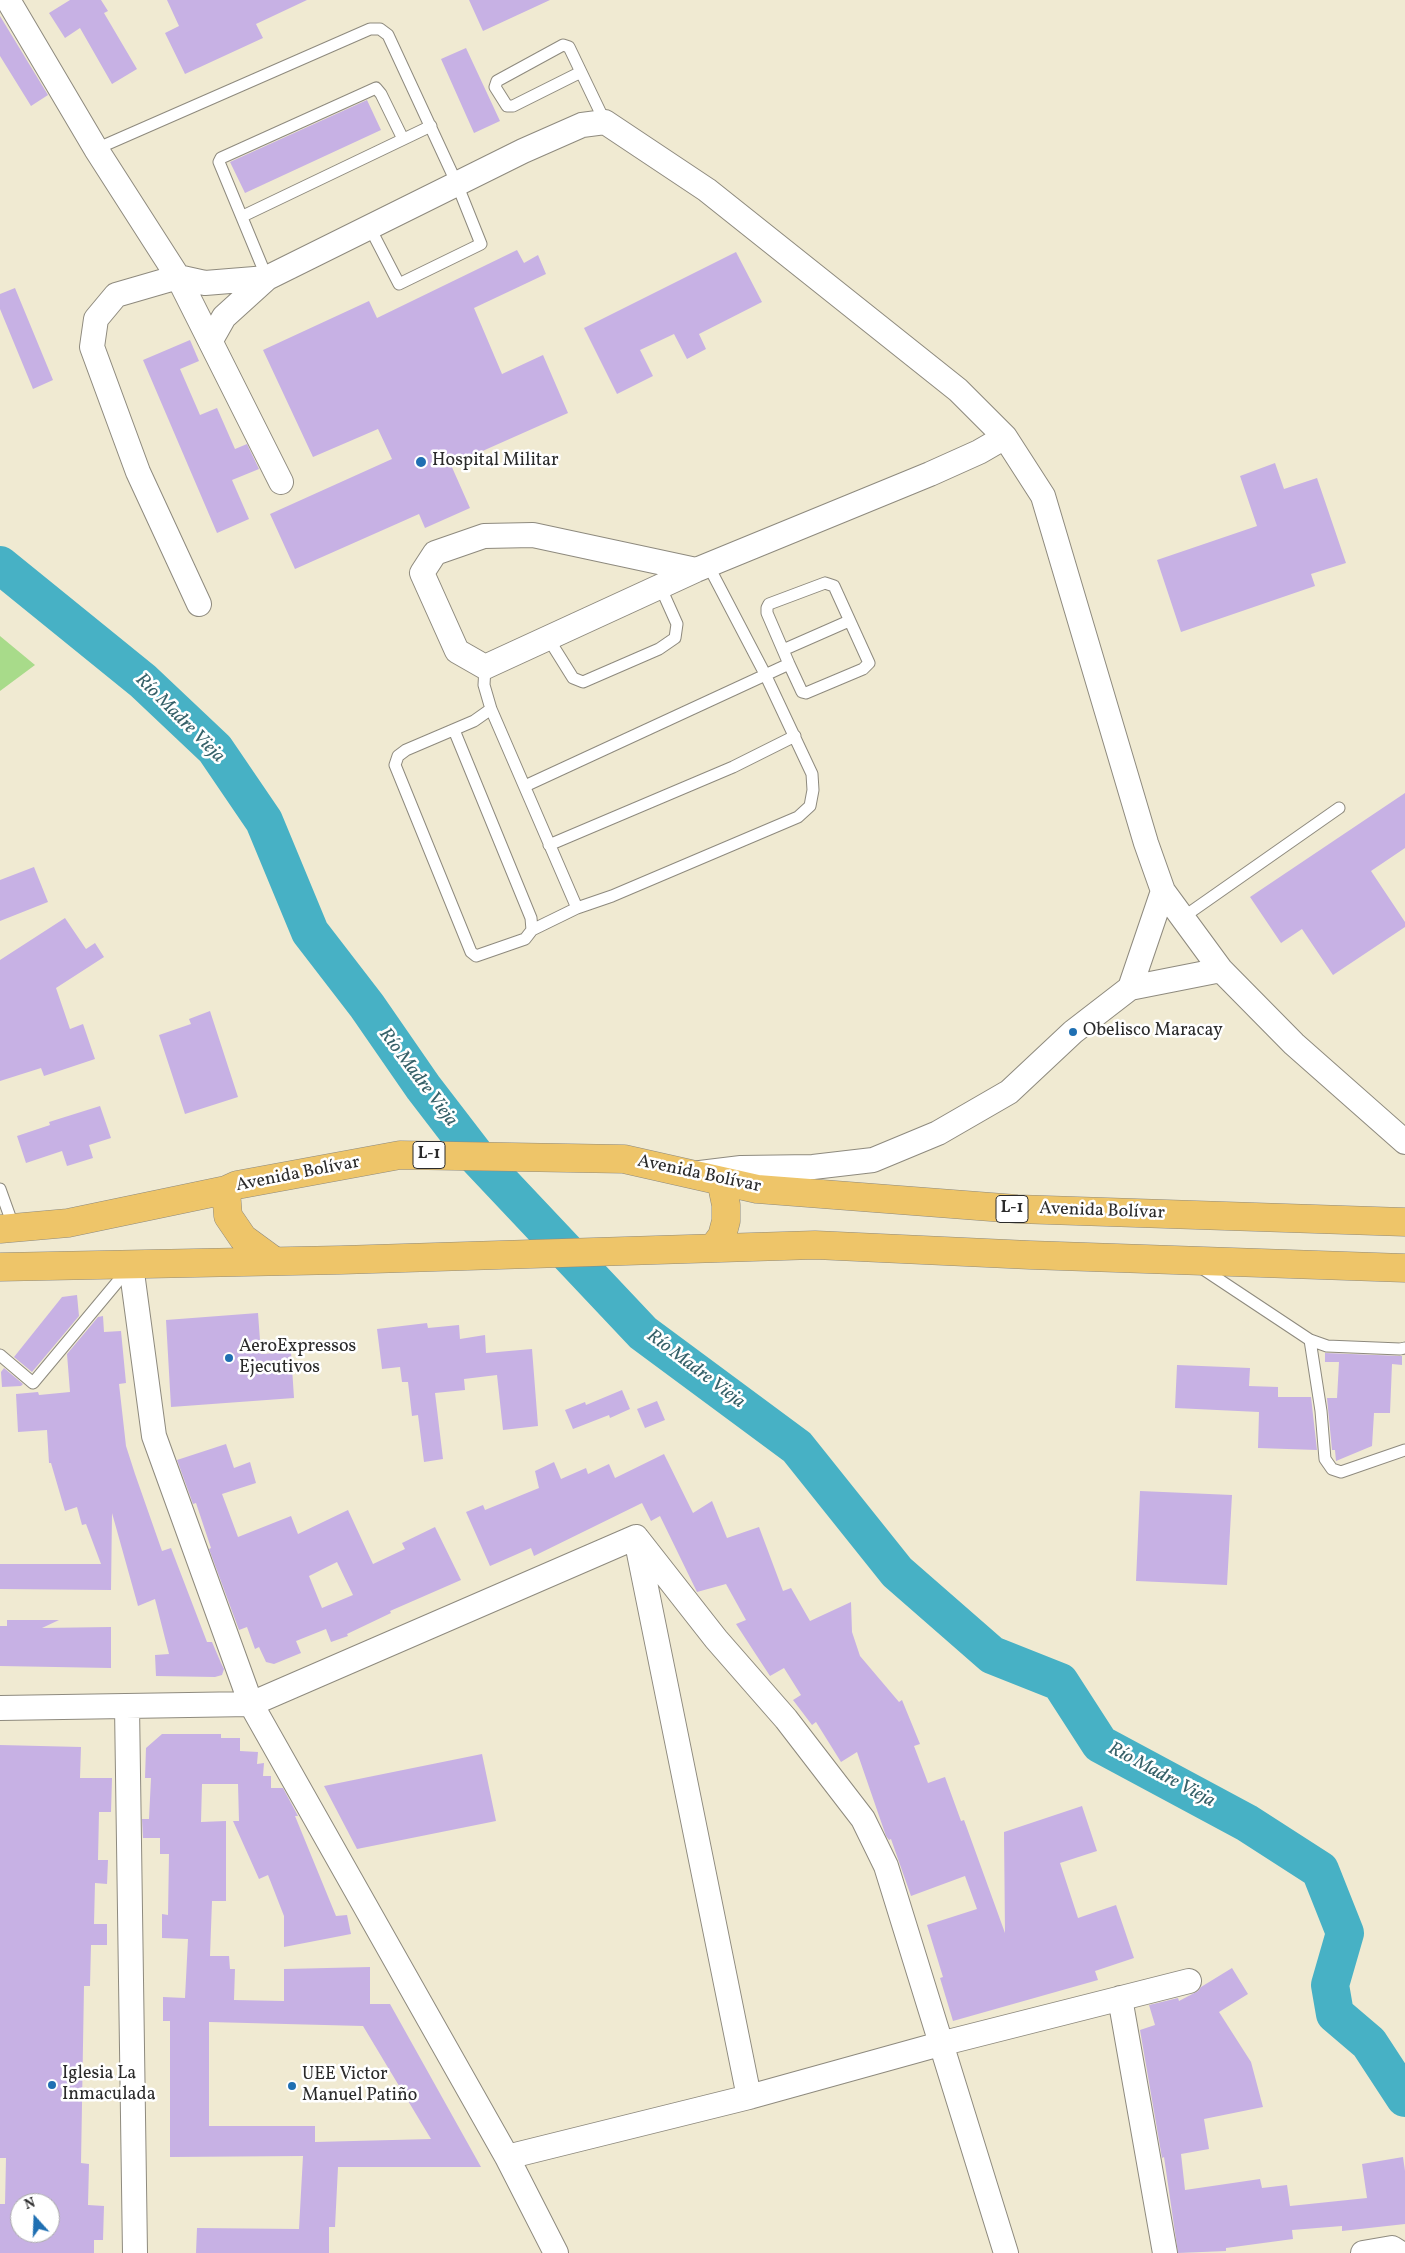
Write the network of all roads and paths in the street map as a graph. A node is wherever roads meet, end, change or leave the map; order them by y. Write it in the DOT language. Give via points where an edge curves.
graph roads {
  1 [pos="8,0"];
  2 [pos="581,72"];
  3 [pos="605,122"];
  4 [pos="431,126"];
  5 [pos="403,139"];
  6 [pos="96,149"];
  7 [pos="456,184"];
  8 [pos="242,216"];
  9 [pos="369,226"];
  10 [pos="178,277"];
  11 [pos="267,278"];
  12 [pos="211,340"];
  13 [pos="1005,437"];
  14 [pos="281,482"];
  15 [pos="702,567"];
  16 [pos="660,586"];
  17 [pos="199,604"];
  18 [pos="849,621"];
  19 [pos="548,638"];
  20 [pos="783,650"];
  21 [pos="789,664"];
  22 [pos="485,667"];
  23 [pos="765,674"];
  24 [pos="491,709"];
  25 [pos="454,730"];
  26 [pos="794,736"];
  27 [pos="525,786"];
  28 [pos="1339,808"];
  29 [pos="549,845"];
  30 [pos="1163,891"];
  31 [pos="577,908"];
  32 [pos="1182,918"];
  33 [pos="532,930"];
  34 [pos="1221,970"];
  35 [pos="1130,988"];
  36 [pos="1405,1142"];
  37 [pos="689,1174"];
  38 [pos="721,1181"];
  39 [pos="231,1187"];
  40 [pos="0,1189"];
  41 [pos="1405,1222"];
  42 [pos="7,1228"];
  43 [pos="713,1248"];
  44 [pos="273,1260"];
  45 [pos="1191,1261"];
  46 [pos="131,1265"];
  47 [pos="0,1267"];
  48 [pos="1405,1268"];
  49 [pos="1310,1340"];
  50 [pos="1405,1348"];
  51 [pos="0,1355"];
  52 [pos="1405,1450"];
  53 [pos="636,1537"];
  54 [pos="251,1704"];
  55 [pos="127,1706"];
  56 [pos="0,1708"];
  57 [pos="1189,1981"];
  58 [pos="1120,1998"];
  59 [pos="940,2044"];
  60 [pos="749,2097"];
  61 [pos="506,2157"];
  62 [pos="135,2253"];
  63 [pos="556,2253"];
  64 [pos="1006,2253"];
  65 [pos="1165,2253"];
  66 [pos="1363,2253"];
  67 [pos="1400,2253"];
  1 -- 6 [label="street"];
  2 -- 2 [label="lane" via="569,47 563,45 497,81 495,87 507,106 513,106"];
  2 -- 3 [label="lane"];
  3 -- 7 [label="street" via="559,133"];
  3 -- 13 [label="street" via="707,190 958,390"];
  4 -- 5 [label="lane"];
  4 -- 6 [label="lane" via="388,35 380,29 370,29"];
  4 -- 7 [label="lane"];
  5 -- 8 [label="lane"];
  5 -- 8 [label="lane" via="376,88 226,155 219,162"];
  6 -- 10 [label="street"];
  7 -- 9 [label="street"];
  7 -- 9 [label="lane" via="481,244 399,284"];
  8 -- 11 [label="lane"];
  9 -- 11 [label="street"];
  10 -- 11 [label="street" via="205,283"];
  10 -- 12 [label="street"];
  10 -- 17 [label="street" via="116,295 96,319 92,347 138,472"];
  11 -- 12 [label="street" via="224,317"];
  12 -- 14 [label="street"];
  13 -- 15 [label="street" via="930,474"];
  13 -- 30 [label="street" via="1043,496"];
  15 -- 16 [label="street"];
  15 -- 22 [label="street" via="533,535 484,536 435,554 422,573 457,651"];
  15 -- 23 [label="lane"];
  16 -- 19 [label="street"];
  16 -- 19 [label="lane" via="677,624 675,638 659,649 582,682 573,678"];
  18 -- 20 [label="lane"];
  18 -- 20 [label="lane" via="831,583 769,604 767,613"];
  18 -- 21 [label="lane" via="869,663 863,669 806,693 802,692"];
  19 -- 22 [label="street"];
  20 -- 21 [label="lane"];
  21 -- 23 [label="lane"];
  22 -- 24 [label="lane" via="484,685"];
  23 -- 26 [label="lane"];
  23 -- 27 [label="lane"];
  24 -- 25 [label="lane"];
  24 -- 27 [label="lane"];
  25 -- 33 [label="lane" via="531,918"];
  25 -- 33 [label="lane" via="398,756 395,765 398,776 471,952 476,956 525,939"];
  26 -- 29 [label="lane" via="733,767"];
  26 -- 31 [label="lane" via="812,774 814,790 810,806 798,817"];
  27 -- 29 [label="lane"];
  28 -- 32 [label="lane"];
  29 -- 31 [label="lane"];
  30 -- 32 [label="street"];
  30 -- 35 [label="street"];
  31 -- 33 [label="lane"];
  32 -- 34 [label="street"];
  34 -- 35 [label="street"];
  34 -- 36 [label="street" via="1294,1044"];
  35 -- 37 [label="street" via="1073,1032 1009,1092 938,1133 873,1160"];
  37 -- 38 [label="main road, Avenida Bolívar / L-1"];
  37 -- 39 [label="main road, Avenida Bolívar / L-1" via="624,1159 400,1155"];
  38 -- 41 [label="main road, Avenida Bolívar / L-1" via="757,1189 1017,1209"];
  38 -- 43 [label="main road" via="726,1221 722,1236"];
  39 -- 42 [label="main road, Avenida Bolívar / L-1" via="68,1223"];
  39 -- 44 [label="main road" via="228,1216 243,1238"];
  40 -- 42 [label="lane"];
  43 -- 44 [label="main road"];
  43 -- 45 [label="main road" via="815,1245"];
  44 -- 46 [label="main road"];
  45 -- 48 [label="main road"];
  45 -- 49 [label="lane"];
  46 -- 47 [label="main road"];
  46 -- 51 [label="lane" via="33,1383"];
  46 -- 54 [label="street" via="154,1436"];
  49 -- 50 [label="lane" via="1327,1346"];
  49 -- 52 [label="lane" via="1325,1459 1332,1469 1341,1472"];
  53 -- 54 [label="street"];
  53 -- 59 [label="street" via="716,1639 786,1719 863,1819 886,1866"];
  53 -- 60 [label="street"];
  54 -- 55 [label="street"];
  54 -- 61 [label="street"];
  55 -- 56 [label="street"];
  55 -- 62 [label="street"];
  57 -- 58 [label="street"];
  58 -- 59 [label="street"];
  58 -- 65 [label="street"];
  59 -- 60 [label="street"];
  59 -- 64 [label="street"];
  60 -- 61 [label="street"];
  61 -- 63 [label="street"];
  66 -- 67 [label="street" via="1392,2248"];
}
